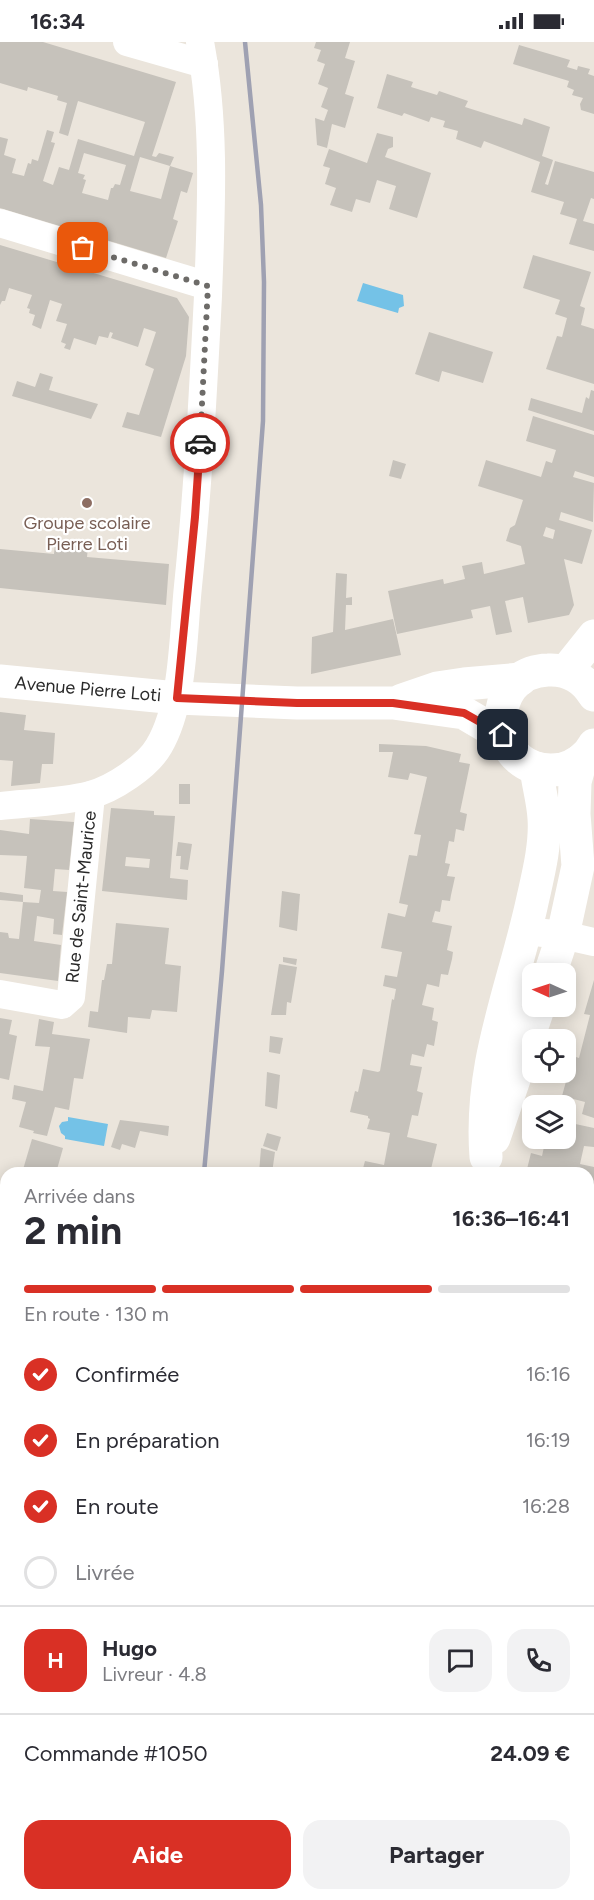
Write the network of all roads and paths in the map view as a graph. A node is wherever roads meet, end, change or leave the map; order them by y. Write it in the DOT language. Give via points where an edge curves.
graph roads {
  1 [pos="128,42"];
  2 [pos="202,53"];
  3 [pos="0,223"];
  4 [pos="208,286"];
  5 [pos="594,636"];
  6 [pos="566,671"];
  7 [pos="521,679"];
  8 [pos="0,681"];
  9 [pos="594,695"];
  10 [pos="190,698"];
  11 [pos="393,703"];
  12 [pos="503,735"];
  13 [pos="587,753"];
  14 [pos="536,768"];
  15 [pos="91,795"];
  16 [pos="0,806"];
  17 [pos="525,931"];
  18 [pos="562,935"];
  19 [pos="594,942"];
  20 [pos="553,963"];
  21 [pos="0,994"];
  22 [pos="535,1017"];
  23 [pos="484,1165"];
  1 -- 2 [label="street"];
  2 -- 4 [label="street" via="211,137"];
  3 -- 4 [label="street"];
  4 -- 10 [label="street"];
  5 -- 6 [label="main road"];
  6 -- 7 [label="main road, Avenue Pierre Loti" via="543,670"];
  6 -- 9 [label="main road" via="579,678"];
  7 -- 11 [label="main road, Avenue Pierre Loti" via="437,688"];
  7 -- 12 [label="main road" via="503,704"];
  8 -- 10 [label="main road, Avenue Pierre Loti"];
  10 -- 11 [label="main road, Avenue Pierre Loti"];
  10 -- 15 [label="street" via="142,766"];
  11 -- 12 [label="main road, Avenue Pierre Loti" via="464,713"];
  12 -- 14 [label="main road" via="510,750"];
  13 -- 14 [label="main road" via="567,768"];
  13 -- 18 [label="main road" via="575,782 578,866"];
  14 -- 17 [label="main road" via="544,818 540,865"];
  15 -- 16 [label="street"];
  15 -- 21 [label="street, Rue de Saint-Maurice" via="71,997 62,1005"];
  17 -- 18 [label="street"];
  17 -- 23 [label="main road" via="495,1038 484,1126"];
  18 -- 19 [label="street"];
  18 -- 20 [label="main road"];
  22 -- 23 [label="main road"];
}
